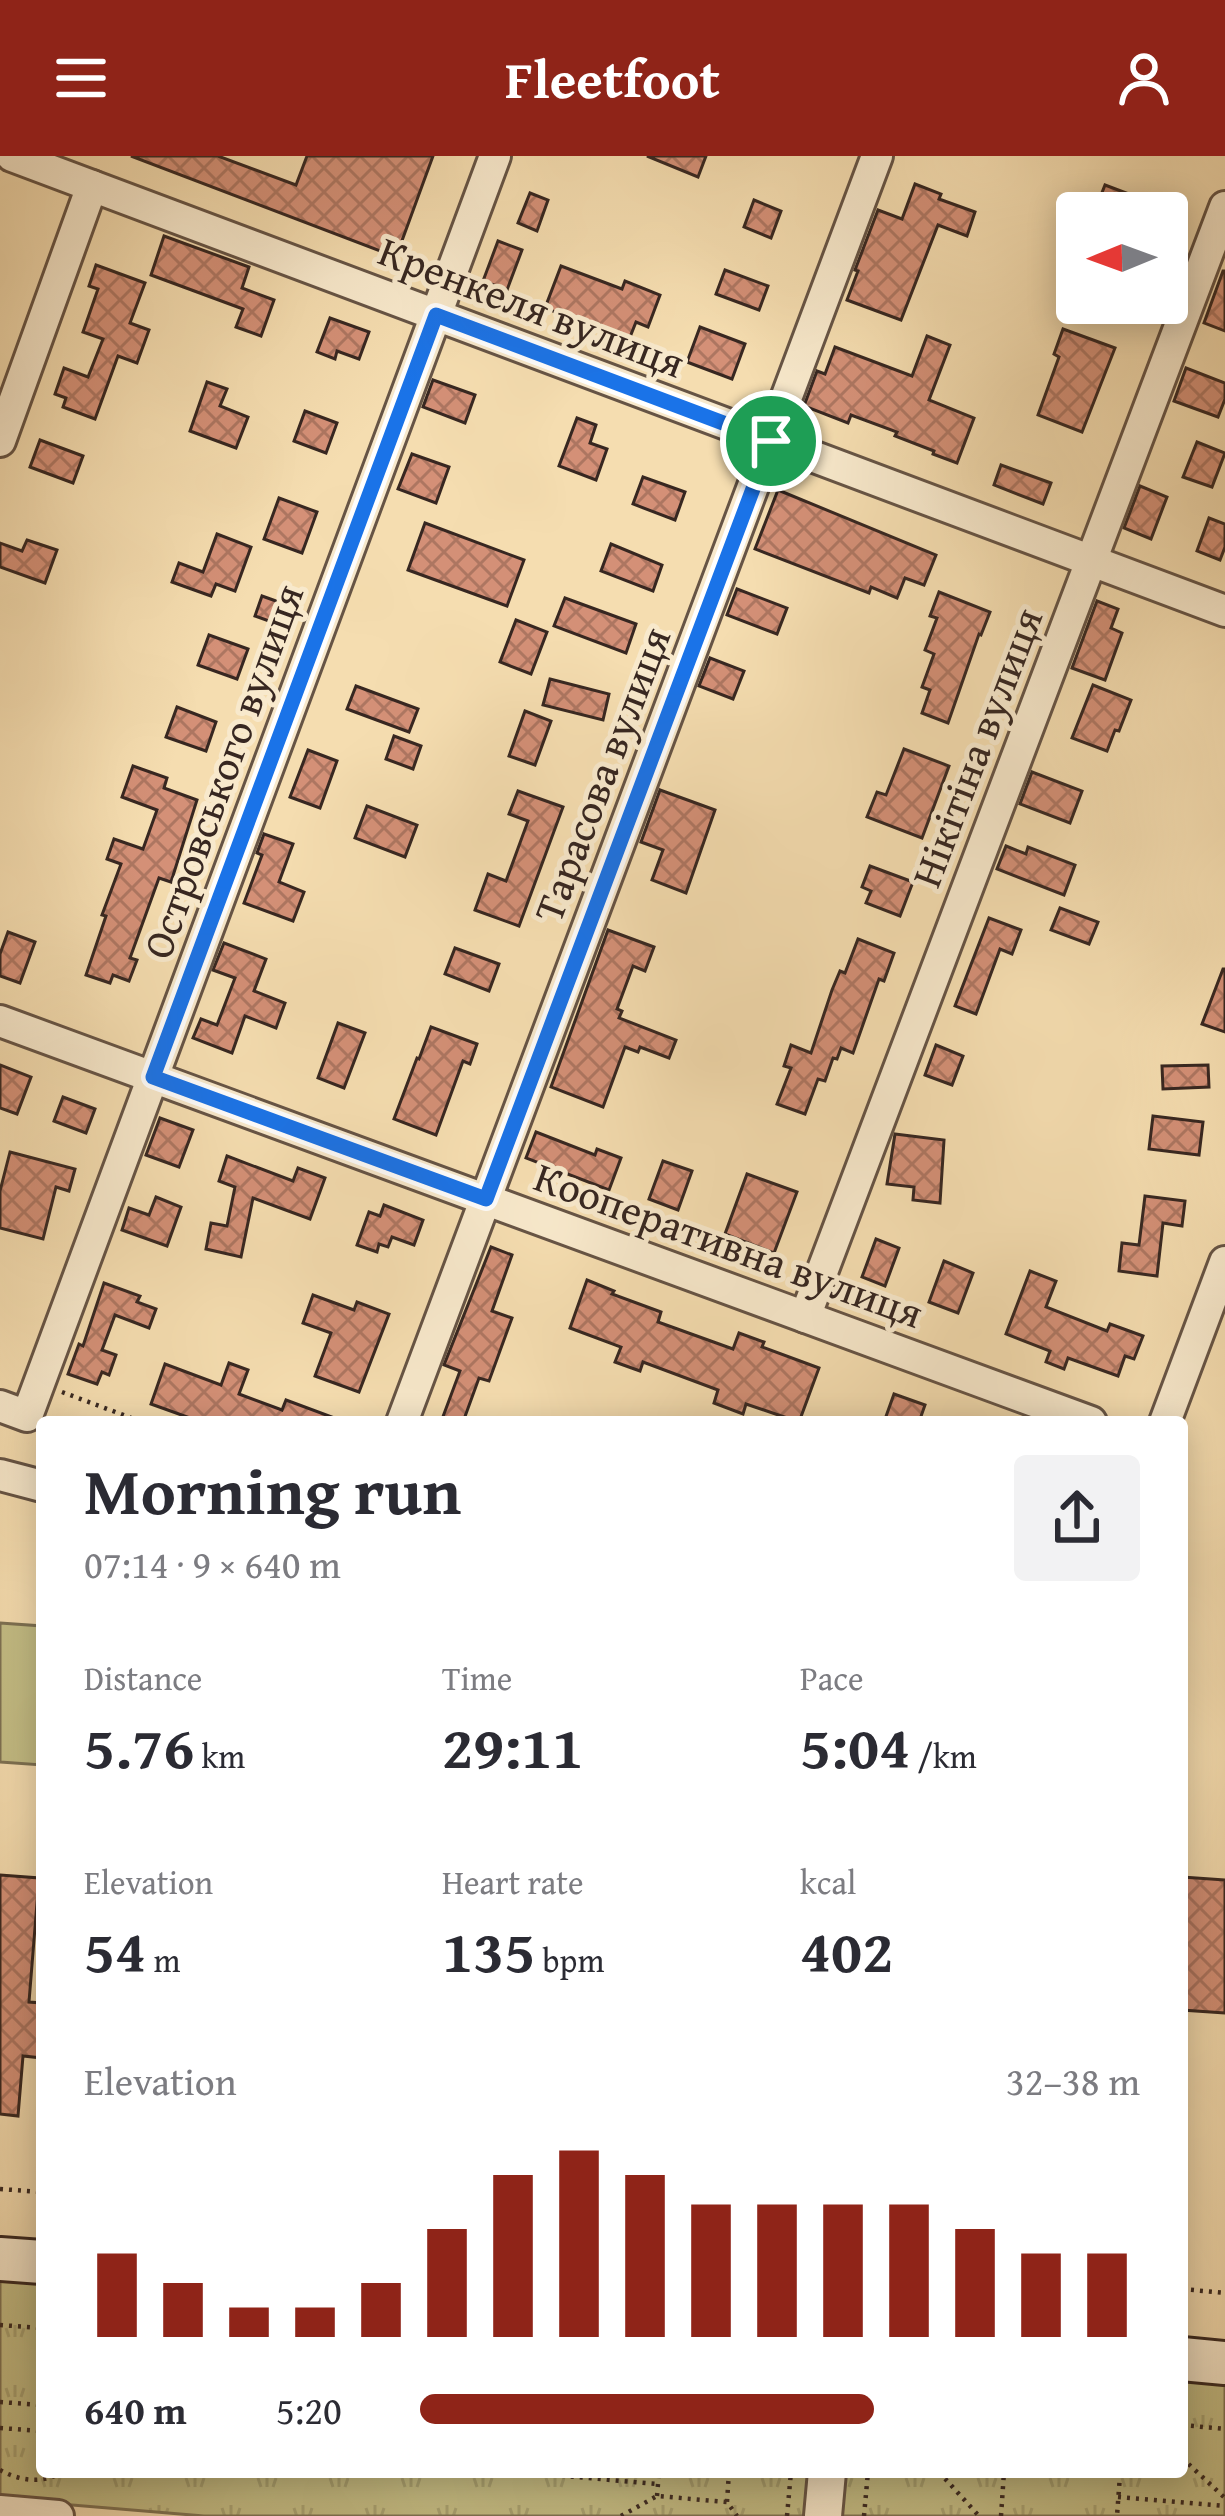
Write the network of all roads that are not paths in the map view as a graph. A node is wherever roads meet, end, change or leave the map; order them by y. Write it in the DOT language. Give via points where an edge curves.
graph roads {
  1 [pos="495,156"];
  2 [pos="878,156"];
  3 [pos="30,159"];
  4 [pos="92,186"];
  5 [pos="1225,207"];
  6 [pos="436,315"];
  7 [pos="0,441"];
  8 [pos="771,441"];
  9 [pos="1091,560"];
  10 [pos="1225,610"];
  11 [pos="0,1021"];
  12 [pos="153,1077"];
  13 [pos="486,1199"];
  14 [pos="1225,1262"];
  15 [pos="806,1317"];
  16 [pos="14,1411"];
  17 [pos="404,1416"];
  18 [pos="1075,1416"];
  19 [pos="1167,1416"];
  20 [pos="0,1474"];
  21 [pos="36,1484"];
  22 [pos="0,2259"];
  23 [pos="36,2262"];
  24 [pos="1188,2360"];
  25 [pos="1225,2363"];
  26 [pos="826,2478"];
  27 [pos="0,2511"];
  28 [pos="58,2516"];
  29 [pos="823,2516"];
  1 -- 6 [label="street, Островського вулиця"];
  2 -- 8 [label="street, Тарасова вулиця"];
  3 -- 4 [label="street, Кренкеля вулиця"];
  4 -- 6 [label="street, Кренкеля вулиця"];
  4 -- 7 [label="street"];
  5 -- 9 [label="street, Нікітіна вулиця"];
  6 -- 8 [label="street, Кренкеля вулиця"];
  6 -- 12 [label="street, Островського вулиця"];
  8 -- 9 [label="street, Кренкеля вулиця"];
  8 -- 13 [label="street, Тарасова вулиця"];
  9 -- 10 [label="street, Кренкеля вулиця"];
  9 -- 15 [label="street, Нікітіна вулиця"];
  11 -- 12 [label="street, Кооперативна вулиця"];
  12 -- 13 [label="street, Кооперативна вулиця"];
  12 -- 16 [label="street, Островського вулиця" via="39,1384"];
  13 -- 15 [label="street, Кооперативна вулиця"];
  13 -- 17 [label="street, Тарасова вулиця"];
  14 -- 19 [label="street"];
  15 -- 18 [label="street, Кооперативна вулиця"];
  20 -- 21 [label="street"];
  22 -- 23 [label="main road"];
  24 -- 25 [label="main road"];
  26 -- 29 [label="street"];
  27 -- 28 [label="street"];
}
